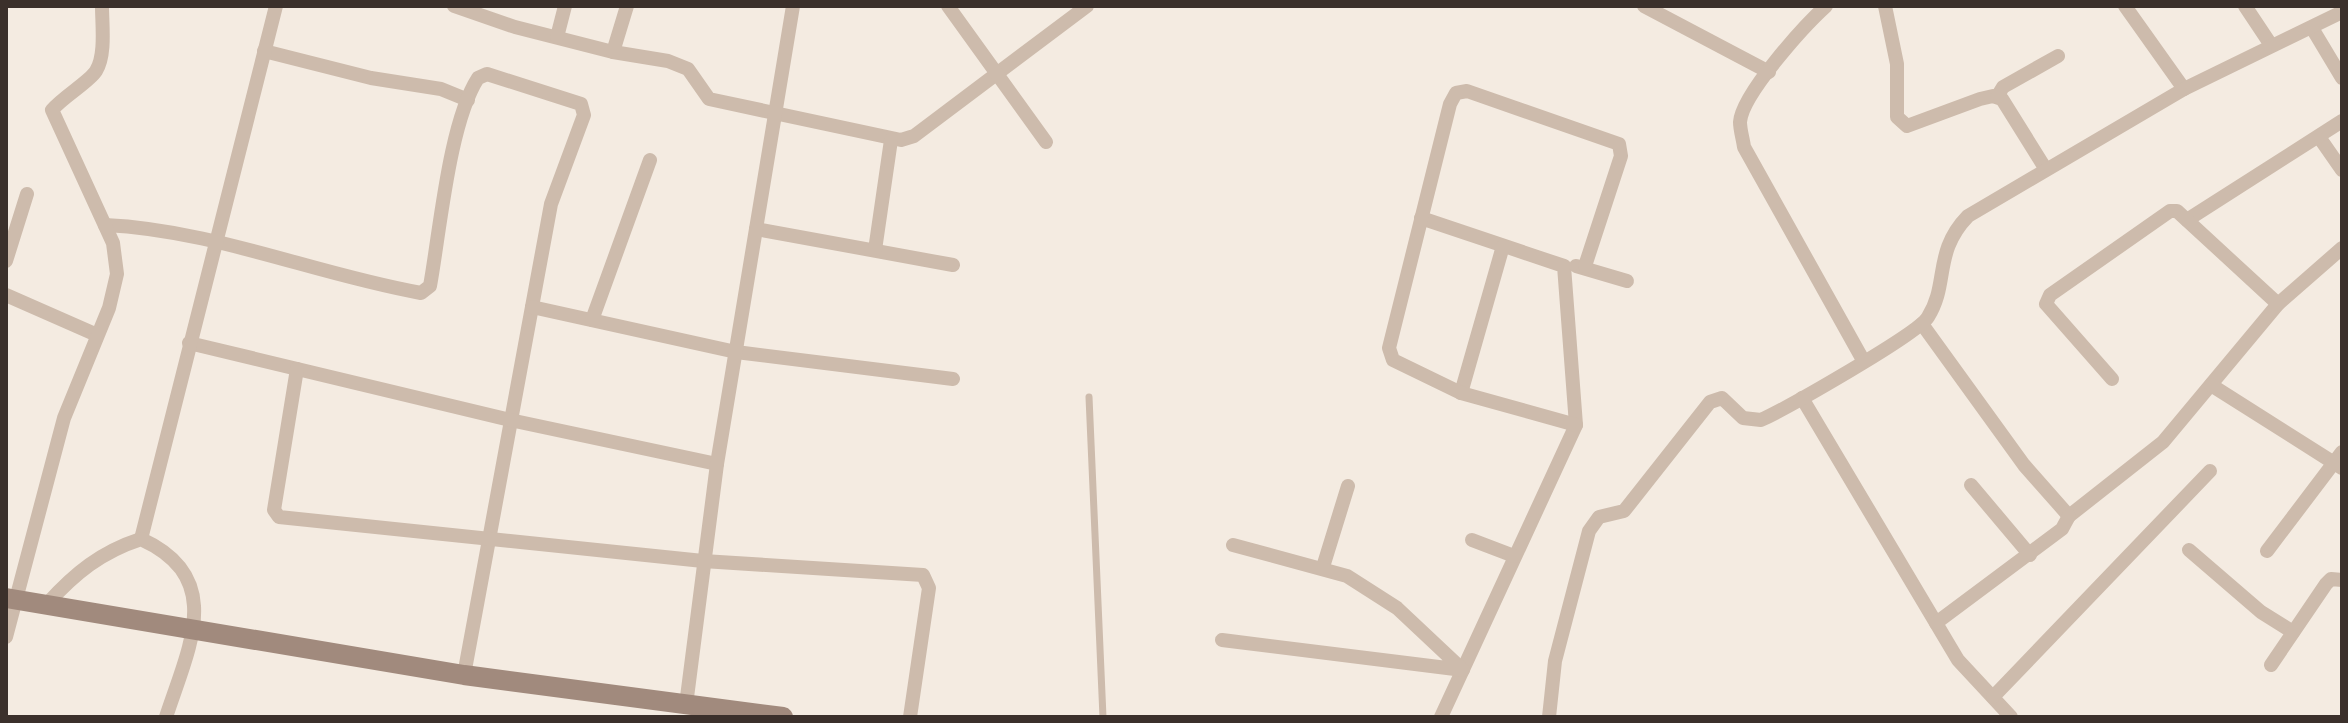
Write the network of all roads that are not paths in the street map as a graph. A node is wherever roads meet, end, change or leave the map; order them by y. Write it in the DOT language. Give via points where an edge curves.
graph roads {
  1 [pos="102,6"];
  2 [pos="276,6"];
  3 [pos="454,6"];
  4 [pos="565,6"];
  5 [pos="627,6"];
  6 [pos="793,6"];
  7 [pos="948,6"];
  8 [pos="1087,6"];
  9 [pos="1644,6"];
  10 [pos="1826,6"];
  11 [pos="1885,6"];
  12 [pos="2125,6"];
  13 [pos="2245,6"];
  14 [pos="1661,10"];
  15 [pos="2342,12"];
  16 [pos="2312,28"];
  17 [pos="557,37"];
  18 [pos="2271,45"];
  19 [pos="264,51"];
  20 [pos="613,52"];
  21 [pos="2058,56"];
  22 [pos="1769,72"];
  23 [pos="996,73"];
  24 [pos="2342,78"];
  25 [pos="2184,89"];
  26 [pos="1997,97"];
  27 [pos="468,100"];
  28 [pos="775,110"];
  29 [pos="2342,121"];
  30 [pos="2319,137"];
  31 [pos="891,140"];
  32 [pos="1046,142"];
  33 [pos="650,160"];
  34 [pos="2045,168"];
  35 [pos="2342,170"];
  36 [pos="27,194"];
  37 [pos="1421,218"];
  38 [pos="2187,220"];
  39 [pos="105,225"];
  40 [pos="756,229"];
  41 [pos="216,241"];
  42 [pos="1503,246"];
  43 [pos="2342,248"];
  44 [pos="875,250"];
  45 [pos="6,261"];
  46 [pos="953,265"];
  47 [pos="1564,266"];
  48 [pos="1585,266"];
  49 [pos="1627,281"];
  50 [pos="6,295"];
  51 [pos="2278,304"];
  52 [pos="532,307"];
  53 [pos="592,320"];
  54 [pos="1922,324"];
  55 [pos="97,335"];
  56 [pos="189,343"];
  57 [pos="736,352"];
  58 [pos="1863,360"];
  59 [pos="297,369"];
  60 [pos="953,379"];
  61 [pos="2112,379"];
  62 [pos="2211,385"];
  63 [pos="1461,393"];
  64 [pos="1089,397"];
  65 [pos="1802,398"];
  66 [pos="510,420"];
  67 [pos="1576,425"];
  68 [pos="2339,461"];
  69 [pos="717,464"];
  70 [pos="2210,471"];
  71 [pos="1971,485"];
  72 [pos="1348,486"];
  73 [pos="2069,516"];
  74 [pos="141,539"];
  75 [pos="488,539"];
  76 [pos="1472,540"];
  77 [pos="1233,545"];
  78 [pos="2189,550"];
  79 [pos="2267,551"];
  80 [pos="2030,555"];
  81 [pos="1514,556"];
  82 [pos="703,561"];
  83 [pos="1323,567"];
  84 [pos="2342,580"];
  85 [pos="10,598"];
  86 [pos="47,604"];
  87 [pos="1936,623"];
  88 [pos="196,627"];
  89 [pos="2293,632"];
  90 [pos="6,637"];
  91 [pos="1222,640"];
  92 [pos="2271,665"];
  93 [pos="1463,670"];
  94 [pos="464,675"];
  95 [pos="1993,697"];
  96 [pos="686,705"];
  97 [pos="166,717"];
  98 [pos="783,717"];
  99 [pos="910,717"];
  100 [pos="1103,717"];
  101 [pos="1441,717"];
  102 [pos="1549,717"];
  103 [pos="2011,717"];
  1 -- 39 [label="street" via="101,59 95,73 52,110"];
  2 -- 19 [label="street"];
  3 -- 17 [label="street"];
  4 -- 17 [label="street"];
  5 -- 20 [label="street"];
  6 -- 28 [label="street"];
  7 -- 23 [label="street"];
  8 -- 23 [label="street"];
  9 -- 14 [label="street"];
  10 -- 22 [label="street"];
  11 -- 26 [label="street" via="1897,64 1897,117 1907,126"];
  12 -- 25 [label="street"];
  13 -- 18 [label="street"];
  14 -- 22 [label="street"];
  15 -- 16 [label="street"];
  16 -- 18 [label="street"];
  16 -- 24 [label="street"];
  17 -- 20 [label="street"];
  18 -- 25 [label="street"];
  19 -- 27 [label="street" via="441,89"];
  19 -- 41 [label="street"];
  20 -- 28 [label="street" via="688,69 709,99"];
  21 -- 26 [label="street" via="2003,87"];
  22 -- 58 [label="street" via="1740,121 1744,147"];
  23 -- 31 [label="street" via="914,136"];
  23 -- 32 [label="street"];
  25 -- 34 [label="street"];
  26 -- 34 [label="street"];
  27 -- 41 [label="street" via="448,171 426,290 413,292"];
  27 -- 52 [label="street" via="478,78 487,74 575,100 584,109 551,204"];
  28 -- 31 [label="street"];
  28 -- 40 [label="street"];
  29 -- 30 [label="street"];
  30 -- 35 [label="street"];
  30 -- 38 [label="street"];
  31 -- 44 [label="street"];
  33 -- 53 [label="street"];
  34 -- 54 [label="street" via="1957,228"];
  36 -- 45 [label="street"];
  37 -- 42 [label="street"];
  37 -- 48 [label="street" via="1450,104 1456,93 1467,91 1619,144 1621,156"];
  37 -- 63 [label="street" via="1389,348 1393,360 1405,369"];
  38 -- 51 [label="street"];
  38 -- 61 [label="street" via="2170,211 2050,295 2046,304"];
  39 -- 41 [label="street"];
  39 -- 55 [label="street" via="117,274"];
  40 -- 44 [label="street"];
  40 -- 57 [label="street"];
  41 -- 56 [label="street"];
  42 -- 47 [label="street"];
  42 -- 63 [label="street"];
  43 -- 51 [label="street"];
  44 -- 46 [label="street"];
  47 -- 48 [label="street"];
  47 -- 67 [label="street"];
  48 -- 49 [label="street"];
  50 -- 55 [label="street"];
  51 -- 62 [label="street"];
  52 -- 53 [label="street"];
  52 -- 66 [label="street"];
  53 -- 57 [label="street"];
  54 -- 58 [label="street"];
  54 -- 73 [label="street" via="2024,465"];
  55 -- 85 [label="street" via="64,418"];
  56 -- 59 [label="street"];
  56 -- 74 [label="street"];
  57 -- 60 [label="street"];
  57 -- 69 [label="street"];
  58 -- 65 [label="street"];
  59 -- 66 [label="street"];
  59 -- 75 [label="street" via="274,510 279,517"];
  62 -- 68 [label="street"];
  62 -- 73 [label="street" via="2163,442"];
  63 -- 67 [label="street"];
  64 -- 100 [label="lane"];
  65 -- 87 [label="street"];
  65 -- 102 [label="street" via="1751,421 1716,398 1624,511 1593,522 1555,661"];
  66 -- 69 [label="street"];
  66 -- 75 [label="street"];
  67 -- 81 [label="street"];
  68 -- 79 [label="street"];
  69 -- 82 [label="street"];
  70 -- 95 [label="street"];
  71 -- 80 [label="street"];
  72 -- 83 [label="street"];
  73 -- 80 [label="street" via="2062,529"];
  74 -- 86 [label="street" via="96,558"];
  74 -- 88 [label="street" via="184,569"];
  75 -- 82 [label="street"];
  75 -- 94 [label="street"];
  76 -- 81 [label="street"];
  77 -- 83 [label="street"];
  78 -- 89 [label="street"];
  80 -- 87 [label="street"];
  81 -- 93 [label="street"];
  82 -- 96 [label="street"];
  82 -- 99 [label="street" via="923,575 929,588"];
  83 -- 93 [label="street" via="1397,608"];
  84 -- 89 [label="street" via="2326,584"];
  85 -- 86 [label="main road"];
  85 -- 90 [label="street"];
  86 -- 88 [label="main road"];
  87 -- 95 [label="street" via="1958,660"];
  88 -- 94 [label="main road"];
  88 -- 97 [label="street"];
  89 -- 92 [label="street"];
  91 -- 93 [label="street"];
  93 -- 101 [label="street"];
  94 -- 96 [label="main road"];
  95 -- 103 [label="street"];
  96 -- 98 [label="main road"];
}
